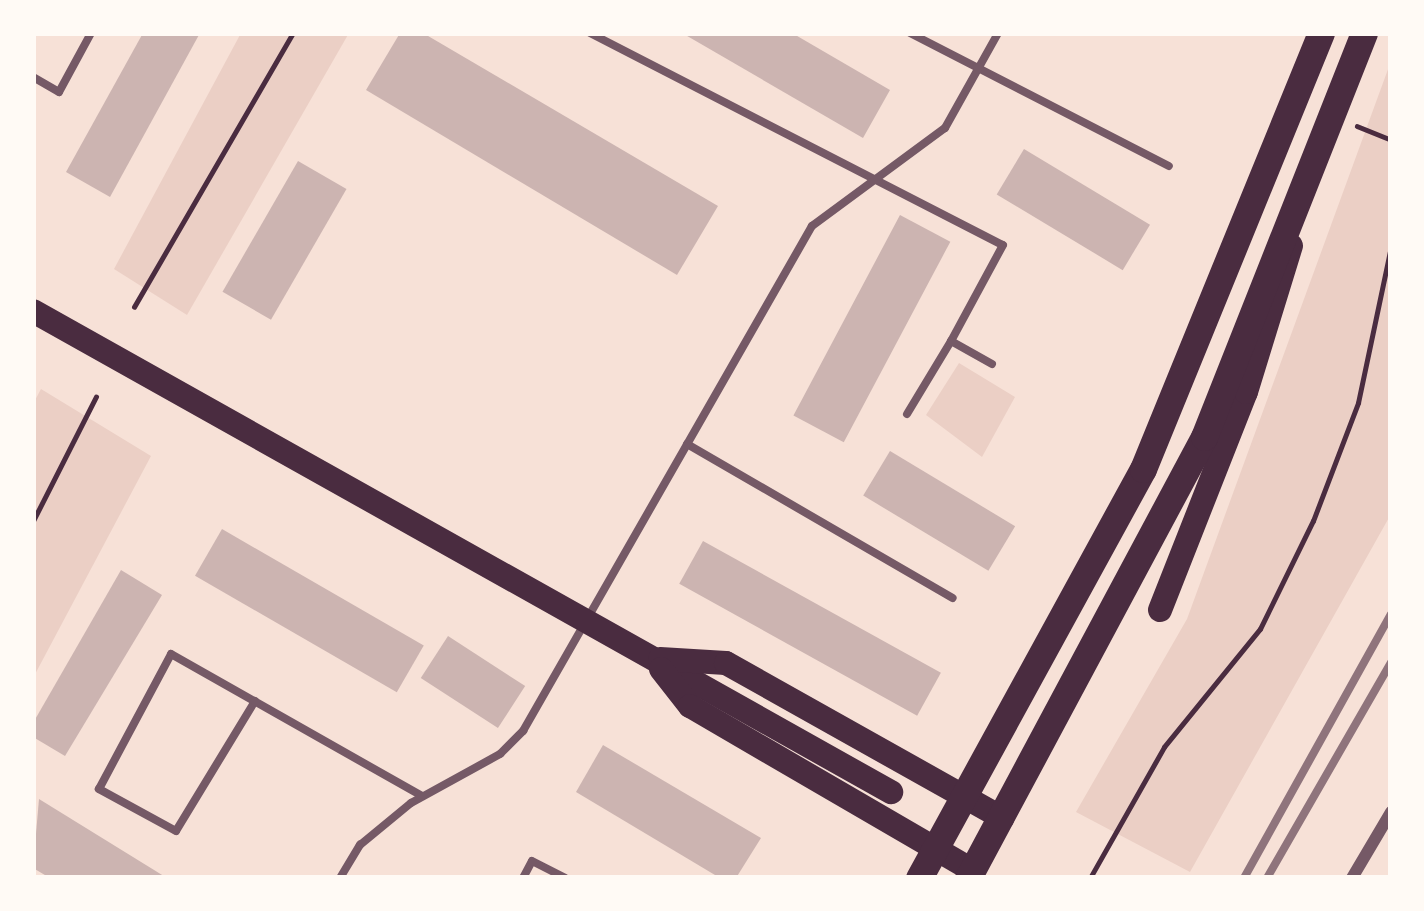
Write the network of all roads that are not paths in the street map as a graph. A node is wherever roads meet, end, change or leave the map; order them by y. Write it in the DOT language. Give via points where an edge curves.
graph roads {
  1 [pos="91,33"];
  2 [pos="590,33"];
  3 [pos="910,33"];
  4 [pos="998,33"];
  5 [pos="1321,33"];
  6 [pos="1360,41"];
  7 [pos="977,69"];
  8 [pos="33,77"];
  9 [pos="1169,166"];
  10 [pos="875,179"];
  11 [pos="33,311"];
  12 [pos="951,341"];
  13 [pos="992,364"];
  14 [pos="907,414"];
  15 [pos="687,444"];
  16 [pos="952,598"];
  17 [pos="1160,610"];
  18 [pos="585,621"];
  19 [pos="652,658"];
  20 [pos="255,701"];
  21 [pos="891,793"];
  22 [pos="423,796"];
  23 [pos="968,798"];
  24 [pos="1391,812"];
  25 [pos="1002,818"];
  26 [pos="936,849"];
  27 [pos="970,875"];
  28 [pos="340,878"];
  29 [pos="523,878"];
  30 [pos="566,878"];
  31 [pos="919,878"];
  32 [pos="1352,878"];
  1 -- 8 [label="lane" via="59,92"];
  2 -- 10 [label="lane"];
  3 -- 7 [label="lane"];
  4 -- 7 [label="lane"];
  5 -- 23 [label="main road" via="1144,469"];
  6 -- 17 [label="main road" via="1246,392"];
  6 -- 25 [label="main road" via="1204,437"];
  7 -- 9 [label="lane"];
  7 -- 10 [label="lane" via="945,128"];
  10 -- 12 [label="lane" via="1003,245"];
  10 -- 15 [label="lane" via="812,226"];
  11 -- 18 [label="main road"];
  12 -- 13 [label="lane"];
  12 -- 14 [label="lane"];
  15 -- 16 [label="lane"];
  15 -- 18 [label="lane"];
  18 -- 19 [label="main road"];
  18 -- 22 [label="lane" via="523,731 500,754"];
  19 -- 21 [label="main road"];
  19 -- 23 [label="main road" via="726,663"];
  19 -- 26 [label="main road" via="690,706"];
  20 -- 20 [label="lane" via="171,653 99,789 176,831"];
  20 -- 22 [label="lane"];
  22 -- 28 [label="lane" via="360,844"];
  23 -- 25 [label="main road"];
  23 -- 26 [label="main road"];
  24 -- 32 [label="street"];
  25 -- 27 [label="main road"];
  26 -- 27 [label="main road"];
  26 -- 31 [label="main road"];
  29 -- 30 [label="lane" via="532,860"];
}
